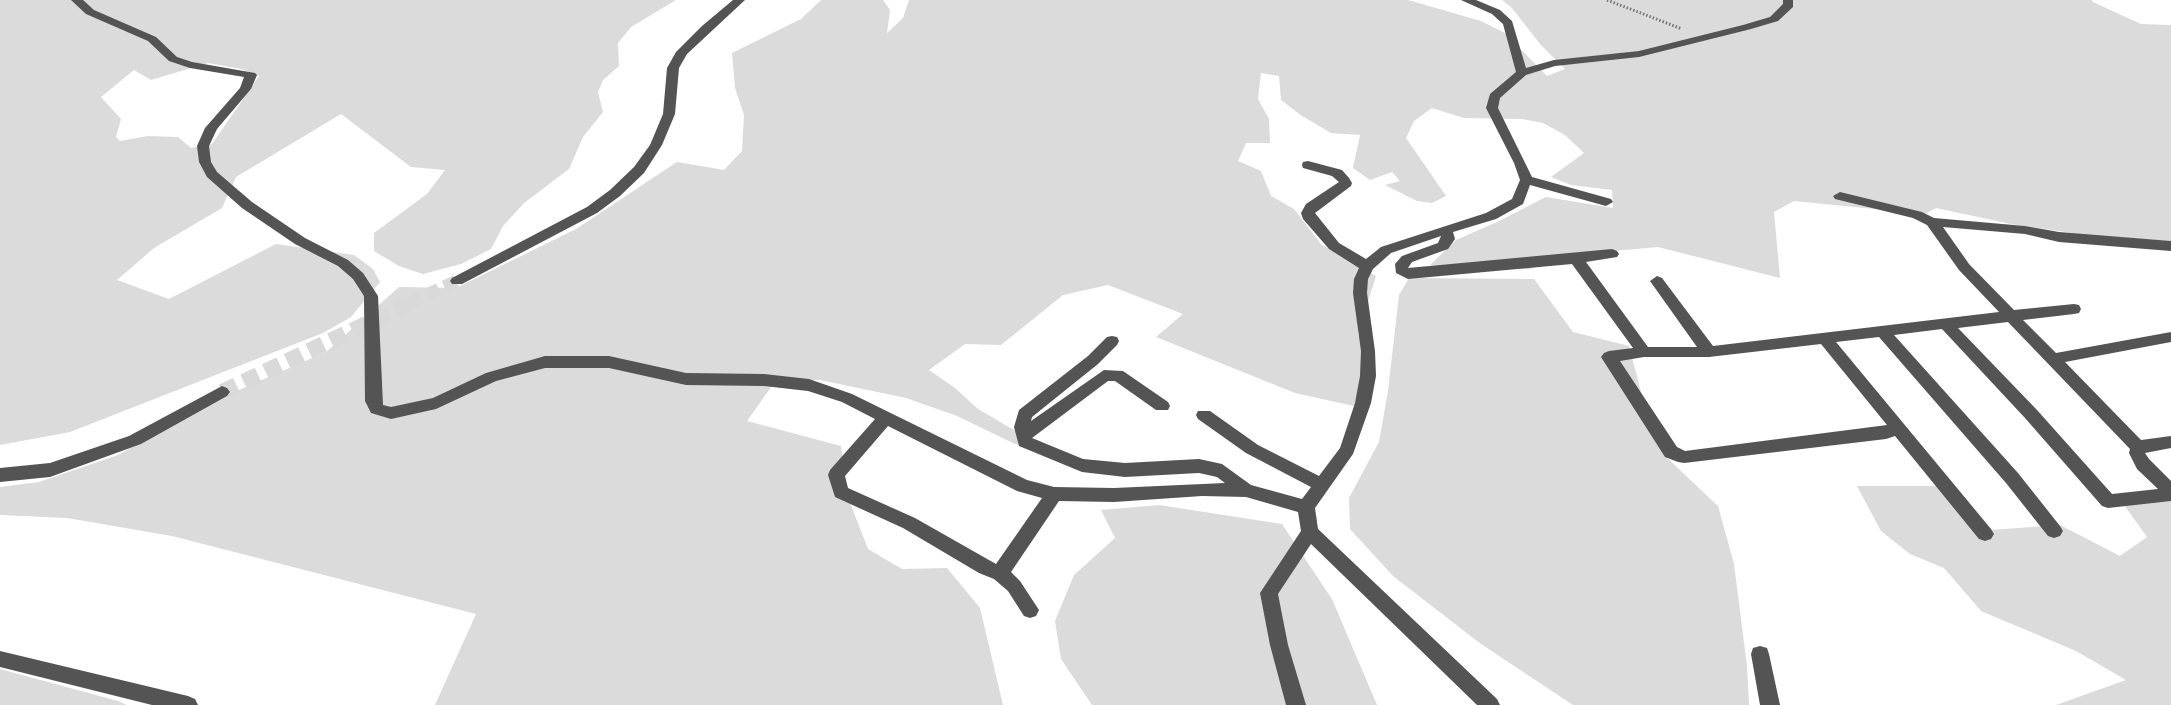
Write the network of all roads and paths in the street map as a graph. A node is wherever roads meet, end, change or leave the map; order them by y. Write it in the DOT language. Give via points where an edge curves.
graph roads {
  1 [pos="76,0"];
  2 [pos="740,0"];
  3 [pos="1466,0"];
  4 [pos="1607,0"];
  5 [pos="1788,0"];
  6 [pos="1700,39"];
  7 [pos="1522,73"];
  8 [pos="1308,165"];
  9 [pos="1526,180"];
  10 [pos="1840,196"];
  11 [pos="1606,202"];
  12 [pos="1932,222"];
  13 [pos="1446,230"];
  14 [pos="2171,246"];
  15 [pos="1612,254"];
  16 [pos="1576,259"];
  17 [pos="1367,266"];
  18 [pos="1657,280"];
  19 [pos="457,282"];
  20 [pos="2074,309"];
  21 [pos="2011,316"];
  22 [pos="1946,324"];
  23 [pos="1883,332"];
  24 [pos="2171,337"];
  25 [pos="1825,339"];
  26 [pos="1112,341"];
  27 [pos="1644,352"];
  28 [pos="1709,352"];
  29 [pos="2051,359"];
  30 [pos="222,392"];
  31 [pos="1162,406"];
  32 [pos="1204,415"];
  33 [pos="886,418"];
  34 [pos="1897,427"];
  35 [pos="1024,435"];
  36 [pos="2171,442"];
  37 [pos="2138,447"];
  38 [pos="0,475"];
  39 [pos="1322,485"];
  40 [pos="1246,490"];
  41 [pos="2171,492"];
  42 [pos="1054,494"];
  43 [pos="1306,507"];
  44 [pos="2055,531"];
  45 [pos="1310,532"];
  46 [pos="1985,534"];
  47 [pos="1000,573"];
  48 [pos="1030,610"];
  49 [pos="1760,654"];
  50 [pos="0,659"];
  51 [pos="188,705"];
  52 [pos="1296,705"];
  53 [pos="1490,705"];
  54 [pos="1770,705"];
  1 -- 33 [label="street" via="90,12 153,39 173,59 251,75 245,89 211,128 203,146 205,162 212,174 247,205 358,276 371,296 373,401 377,409 391,413 436,403 491,376 545,362 609,362 686,379 764,380 809,386 847,398"];
  2 -- 19 [label="street" via="682,51 673,68 669,114 656,146 639,170 592,210"];
  3 -- 7 [label="street" via="1496,12 1508,23"];
  4 -- 6 [label="path"];
  5 -- 6 [label="street" via="1789,5 1774,19"];
  6 -- 7 [label="street" via="1639,54 1554,63"];
  7 -- 9 [label="street" via="1494,97 1492,108"];
  8 -- 17 [label="street" via="1337,173 1346,183 1311,207 1310,219 1334,246"];
  9 -- 11 [label="street"];
  9 -- 13 [label="street" via="1518,201 1491,216"];
  10 -- 12 [label="street"];
  12 -- 14 [label="street"];
  12 -- 21 [label="street" via="1964,267"];
  13 -- 16 [label="street" via="1448,240 1443,246 1407,259 1401,270 1408,274"];
  13 -- 17 [label="street" via="1386,250"];
  15 -- 16 [label="street"];
  16 -- 27 [label="street"];
  17 -- 39 [label="street" via="1360,293 1368,351 1363,403 1347,450"];
  18 -- 28 [label="street"];
  20 -- 21 [label="street"];
  21 -- 22 [label="street"];
  21 -- 29 [label="street"];
  22 -- 23 [label="street"];
  22 -- 41 [label="street" via="2108,501"];
  23 -- 25 [label="street"];
  23 -- 44 [label="street"];
  24 -- 29 [label="street"];
  25 -- 28 [label="street"];
  25 -- 34 [label="street"];
  26 -- 35 [label="street" via="1025,414"];
  27 -- 28 [label="street"];
  27 -- 34 [label="street" via="1609,357 1671,452 1684,457 1886,433"];
  29 -- 37 [label="street"];
  30 -- 38 [label="street" via="135,440 50,470"];
  31 -- 35 [label="street" via="1118,375 1104,376"];
  32 -- 39 [label="street" via="1252,449"];
  33 -- 42 [label="street" via="1023,486"];
  33 -- 47 [label="street" via="836,475 841,492 909,523"];
  34 -- 46 [label="street"];
  35 -- 40 [label="street" via="1025,442 1082,465 1125,470 1199,466 1222,471"];
  36 -- 37 [label="street"];
  37 -- 41 [label="street" via="2143,464"];
  39 -- 43 [label="street"];
  40 -- 42 [label="street"];
  40 -- 43 [label="street"];
  42 -- 47 [label="street"];
  43 -- 45 [label="street"];
  45 -- 52 [label="street" via="1269,593"];
  45 -- 53 [label="street"];
  47 -- 48 [label="street"];
  49 -- 54 [label="street"];
  50 -- 51 [label="street"];
}
